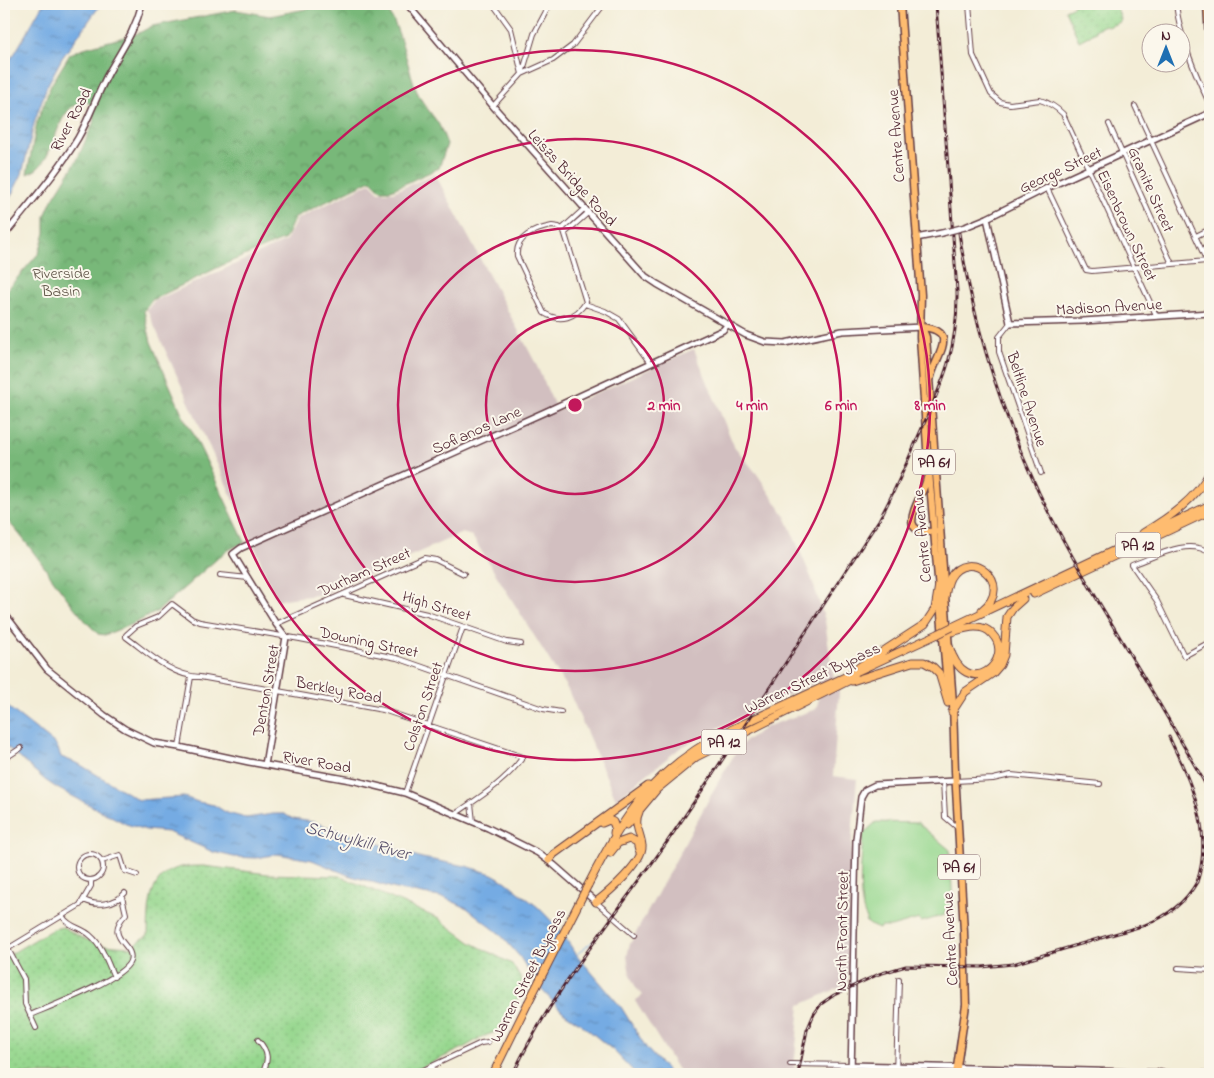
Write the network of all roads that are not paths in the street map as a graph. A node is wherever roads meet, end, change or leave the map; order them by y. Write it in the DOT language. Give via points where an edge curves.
graph roads {
  1 [pos="142,4"];
  2 [pos="407,4"];
  3 [pos="493,4"];
  4 [pos="550,4"];
  5 [pos="604,4"];
  6 [pos="900,4"];
  7 [pos="969,4"];
  8 [pos="1176,4"];
  9 [pos="1207,4"];
  10 [pos="1210,59"];
  11 [pos="522,74"];
  12 [pos="1210,104"];
  13 [pos="493,106"];
  14 [pos="1135,106"];
  15 [pos="1210,113"];
  16 [pos="1109,124"];
  17 [pos="1150,141"];
  18 [pos="1122,154"];
  19 [pos="1089,169"];
  20 [pos="1047,188"];
  21 [pos="587,210"];
  22 [pos="987,218"];
  23 [pos="1210,228"];
  24 [pos="564,231"];
  25 [pos="4,236"];
  26 [pos="1196,236"];
  27 [pos="916,238"];
  28 [pos="1207,261"];
  29 [pos="1172,264"];
  30 [pos="1133,267"];
  31 [pos="1210,268"];
  32 [pos="585,304"];
  33 [pos="1210,312"];
  34 [pos="1156,316"];
  35 [pos="1010,323"];
  36 [pos="728,324"];
  37 [pos="922,327"];
  38 [pos="651,363"];
  39 [pos="929,388"];
  40 [pos="929,469"];
  41 [pos="1210,472"];
  42 [pos="1040,473"];
  43 [pos="1210,505"];
  44 [pos="1210,511"];
  45 [pos="937,531"];
  46 [pos="1210,553"];
  47 [pos="233,554"];
  48 [pos="1103,556"];
  49 [pos="464,574"];
  50 [pos="220,575"];
  51 [pos="248,578"];
  52 [pos="939,585"];
  53 [pos="343,594"];
  54 [pos="945,598"];
  55 [pos="1024,599"];
  56 [pos="4,613"];
  57 [pos="975,616"];
  58 [pos="276,624"];
  59 [pos="463,627"];
  60 [pos="952,630"];
  61 [pos="126,637"];
  62 [pos="286,637"];
  63 [pos="1210,642"];
  64 [pos="522,644"];
  65 [pos="949,646"];
  66 [pos="446,675"];
  67 [pos="191,677"];
  68 [pos="844,680"];
  69 [pos="277,690"];
  70 [pos="815,694"];
  71 [pos="948,703"];
  72 [pos="561,712"];
  73 [pos="952,712"];
  74 [pos="428,725"];
  75 [pos="179,747"];
  76 [pos="21,748"];
  77 [pos="4,759"];
  78 [pos="265,765"];
  79 [pos="668,771"];
  80 [pos="943,781"];
  81 [pos="955,781"];
  82 [pos="1100,784"];
  83 [pos="405,794"];
  84 [pos="470,803"];
  85 [pos="644,803"];
  86 [pos="455,814"];
  87 [pos="473,822"];
  88 [pos="958,828"];
  89 [pos="610,842"];
  90 [pos="610,853"];
  91 [pos="549,860"];
  92 [pos="102,861"];
  93 [pos="137,875"];
  94 [pos="91,880"];
  95 [pos="590,886"];
  96 [pos="126,893"];
  97 [pos="122,897"];
  98 [pos="84,900"];
  99 [pos="596,902"];
  100 [pos="63,916"];
  101 [pos="634,935"];
  102 [pos="6,950"];
  103 [pos="1178,968"];
  104 [pos="1210,970"];
  105 [pos="114,977"];
  106 [pos="899,979"];
  107 [pos="530,1005"];
  108 [pos="30,1015"];
  109 [pos="36,1028"];
  110 [pos="258,1040"];
  111 [pos="488,1042"];
  112 [pos="790,1064"];
  113 [pos="432,1066"];
  114 [pos="851,1066"];
  115 [pos="896,1067"];
  116 [pos="956,1071"];
  117 [pos="988,1072"];
  118 [pos="1034,1072"];
  119 [pos="1080,1073"];
  120 [pos="1125,1073"];
  121 [pos="262,1074"];
  122 [pos="415,1074"];
  123 [pos="435,1074"];
  124 [pos="493,1074"];
  125 [pos="498,1074"];
  126 [pos="850,1074"];
  127 [pos="896,1074"];
  128 [pos="1171,1074"];
  129 [pos="1210,1074"];
  1 -- 25 [label="street, River Road" via="138,21 108,74 78,138 43,189"];
  2 -- 13 [label="street, Leiszs Bridge Road"];
  3 -- 11 [label="street" via="511,29"];
  4 -- 11 [label="street" via="534,34"];
  5 -- 11 [label="street" via="573,45 553,60"];
  6 -- 27 [label="main road, Centre Avenue / PA 61"];
  7 -- 19 [label="street, Eisenbrown Street" via="973,56 994,98 1010,104 1040,100 1058,108 1066,118"];
  8 -- 12 [label="street" via="1192,64"];
  9 -- 10 [label="main road"];
  11 -- 13 [label="street"];
  13 -- 21 [label="street, Leiszs Bridge Road"];
  14 -- 17 [label="street"];
  15 -- 17 [label="street, George Street"];
  16 -- 18 [label="street, Granite Street"];
  17 -- 18 [label="street, George Street"];
  17 -- 26 [label="street"];
  18 -- 19 [label="street, George Street"];
  18 -- 29 [label="street, Granite Street"];
  19 -- 20 [label="street, George Street"];
  19 -- 30 [label="street, Eisenbrown Street"];
  20 -- 22 [label="street, George Street"];
  20 -- 30 [label="street" via="1086,270"];
  21 -- 24 [label="street"];
  21 -- 36 [label="street, Leiszs Bridge Road" via="645,276"];
  22 -- 27 [label="street, George Street, bridge" via="965,227"];
  22 -- 35 [label="street"];
  23 -- 26 [label="street"];
  24 -- 32 [label="street"];
  24 -- 32 [label="street" via="552,226 544,227 522,237 516,249 517,256 544,313 561,320"];
  26 -- 28 [label="street"];
  27 -- 37 [label="main road, Centre Avenue / PA 61"];
  28 -- 29 [label="street"];
  28 -- 31 [label="street"];
  29 -- 30 [label="street"];
  30 -- 34 [label="street, Eisenbrown Street"];
  32 -- 38 [label="street" via="619,319"];
  33 -- 34 [label="street, Madison Avenue"];
  34 -- 35 [label="street, Madison Avenue"];
  35 -- 42 [label="street, Beltline Avenue" via="999,338 999,352"];
  36 -- 37 [label="street, Leiszs Bridge Road" via="746,335 779,343 842,331"];
  36 -- 38 [label="street, Sofianos Lane" via="723,330"];
  37 -- 39 [label="main road, Centre Avenue / PA 61" via="926,338"];
  37 -- 39 [label="main road" via="938,331 943,342"];
  37 -- 40 [label="main road, Centre Avenue / PA 61"];
  38 -- 47 [label="street, Sofianos Lane"];
  39 -- 45 [label="main road, Centre Avenue / PA 61"];
  40 -- 45 [label="main road, Centre Avenue / PA 61"];
  40 -- 45 [label="main road" via="912,518 919,530"];
  41 -- 48 [label="highway" via="1176,512"];
  43 -- 48 [label="highway, Warren Street Bypass / PA 12"];
  44 -- 55 [label="highway, Warren Street Bypass / PA 12"];
  45 -- 52 [label="main road, Centre Avenue / PA 61"];
  45 -- 54 [label="main road, Centre Avenue / PA 61"];
  46 -- 63 [label="street" via="1198,546 1188,546 1132,565 1157,601 1184,656"];
  47 -- 51 [label="street, Denton Street"];
  48 -- 57 [label="highway, Warren Street Bypass / PA 12"];
  49 -- 53 [label="street, Durham Street" via="436,560 424,558"];
  50 -- 51 [label="street"];
  51 -- 58 [label="street, Denton Street"];
  52 -- 68 [label="highway" via="935,609 925,624 867,661"];
  52 -- 71 [label="main road, Centre Avenue / PA 61"];
  53 -- 58 [label="street, Durham Street"];
  53 -- 59 [label="street, High Street" via="415,610"];
  54 -- 57 [label="highway" via="950,579 956,571 968,566 983,569 993,580 994,593 989,604"];
  54 -- 65 [label="main road, Centre Avenue / PA 61"];
  55 -- 60 [label="highway, Warren Street Bypass / PA 12"];
  55 -- 73 [label="highway" via="1007,617 1004,655 1000,665 965,692"];
  56 -- 75 [label="street, River Road" via="47,669 104,715 154,743"];
  57 -- 60 [label="highway, Warren Street Bypass / PA 12"];
  58 -- 62 [label="street, Denton Street"];
  59 -- 64 [label="street, High Street" via="506,642"];
  59 -- 66 [label="street, Colston Street"];
  60 -- 65 [label="highway" via="975,627 988,630 997,640 998,656 989,669 972,674 958,666"];
  60 -- 68 [label="highway, Warren Street Bypass / PA 12, bridge"];
  61 -- 62 [label="street, Downing Street" via="129,631 158,618 172,604 200,622"];
  61 -- 67 [label="street, Berkley Road" via="165,666"];
  62 -- 66 [label="street, Downing Street" via="381,654"];
  62 -- 69 [label="street, Denton Street"];
  65 -- 73 [label="main road, Centre Avenue / PA 61"];
  66 -- 72 [label="street, Downing Street" via="543,709"];
  66 -- 74 [label="street, Colston Street"];
  67 -- 69 [label="street, Berkley Road"];
  67 -- 75 [label="street"];
  68 -- 70 [label="highway, Warren Street Bypass / PA 12"];
  68 -- 71 [label="highway" via="922,661 939,673"];
  69 -- 74 [label="street, Berkley Road" via="377,708"];
  69 -- 78 [label="street, Denton Street"];
  70 -- 79 [label="highway, Warren Street Bypass / PA 12" via="716,738"];
  70 -- 85 [label="highway, Warren Street Bypass / PA 12" via="696,757"];
  71 -- 73 [label="main road, Centre Avenue / PA 61"];
  73 -- 81 [label="main road, Centre Avenue / PA 61"];
  74 -- 83 [label="street, Colston Street"];
  74 -- 84 [label="street, Berkley Road" via="522,757 500,783"];
  75 -- 78 [label="street, River Road"];
  76 -- 77 [label="street"];
  78 -- 83 [label="street, River Road" via="356,781"];
  79 -- 89 [label="highway, Warren Street Bypass / PA 12" via="636,804"];
  79 -- 91 [label="highway"];
  80 -- 81 [label="street"];
  80 -- 88 [label="street" via="946,817"];
  80 -- 114 [label="street, North Front Street" via="876,785 866,790 860,800 856,839"];
  81 -- 82 [label="street" via="1011,775"];
  81 -- 88 [label="main road, Centre Avenue / PA 61"];
  83 -- 86 [label="street, River Road"];
  84 -- 86 [label="street"];
  84 -- 87 [label="street"];
  85 -- 90 [label="highway, Warren Street Bypass / PA 12"];
  85 -- 99 [label="highway" via="636,822 642,845 640,857"];
  86 -- 87 [label="street, River Road"];
  87 -- 91 [label="street, River Road"];
  88 -- 116 [label="main road, Centre Avenue / PA 61" via="966,1005"];
  89 -- 91 [label="highway" via="615,825 609,820"];
  89 -- 95 [label="highway, Warren Street Bypass / PA 12"];
  90 -- 95 [label="highway, Warren Street Bypass / PA 12"];
  90 -- 99 [label="highway" via="626,839 636,841 639,847 636,858"];
  91 -- 99 [label="street, River Road"];
  92 -- 93 [label="street" via="120,855 126,871"];
  92 -- 94 [label="street" via="100,875"];
  92 -- 94 [label="street" via="89,854 78,863 79,873"];
  94 -- 98 [label="street"];
  95 -- 107 [label="highway, Warren Street Bypass / PA 12, bridge"];
  96 -- 97 [label="street"];
  97 -- 98 [label="street" via="96,904"];
  97 -- 105 [label="street" via="126,914 117,926 131,959"];
  98 -- 100 [label="street"];
  99 -- 101 [label="street, River Road"];
  100 -- 102 [label="street"];
  100 -- 105 [label="street" via="67,923 92,936"];
  102 -- 108 [label="street" via="24,979 25,1004"];
  103 -- 104 [label="street"];
  105 -- 108 [label="street"];
  106 -- 115 [label="street"];
  107 -- 124 [label="highway, Warren Street Bypass / PA 12"];
  107 -- 125 [label="highway, Warren Street Bypass / PA 12"];
  108 -- 109 [label="street"];
  110 -- 121 [label="street" via="268,1059"];
  111 -- 113 [label="street"];
  112 -- 114 [label="street"];
  113 -- 122 [label="street"];
  113 -- 123 [label="street"];
  114 -- 115 [label="street"];
  114 -- 126 [label="street, North Front Street"];
  115 -- 116 [label="street"];
  115 -- 127 [label="street"];
  116 -- 117 [label="street"];
  117 -- 118 [label="street"];
  118 -- 119 [label="street"];
  119 -- 120 [label="street"];
  120 -- 128 [label="street"];
  128 -- 129 [label="street"];
}
